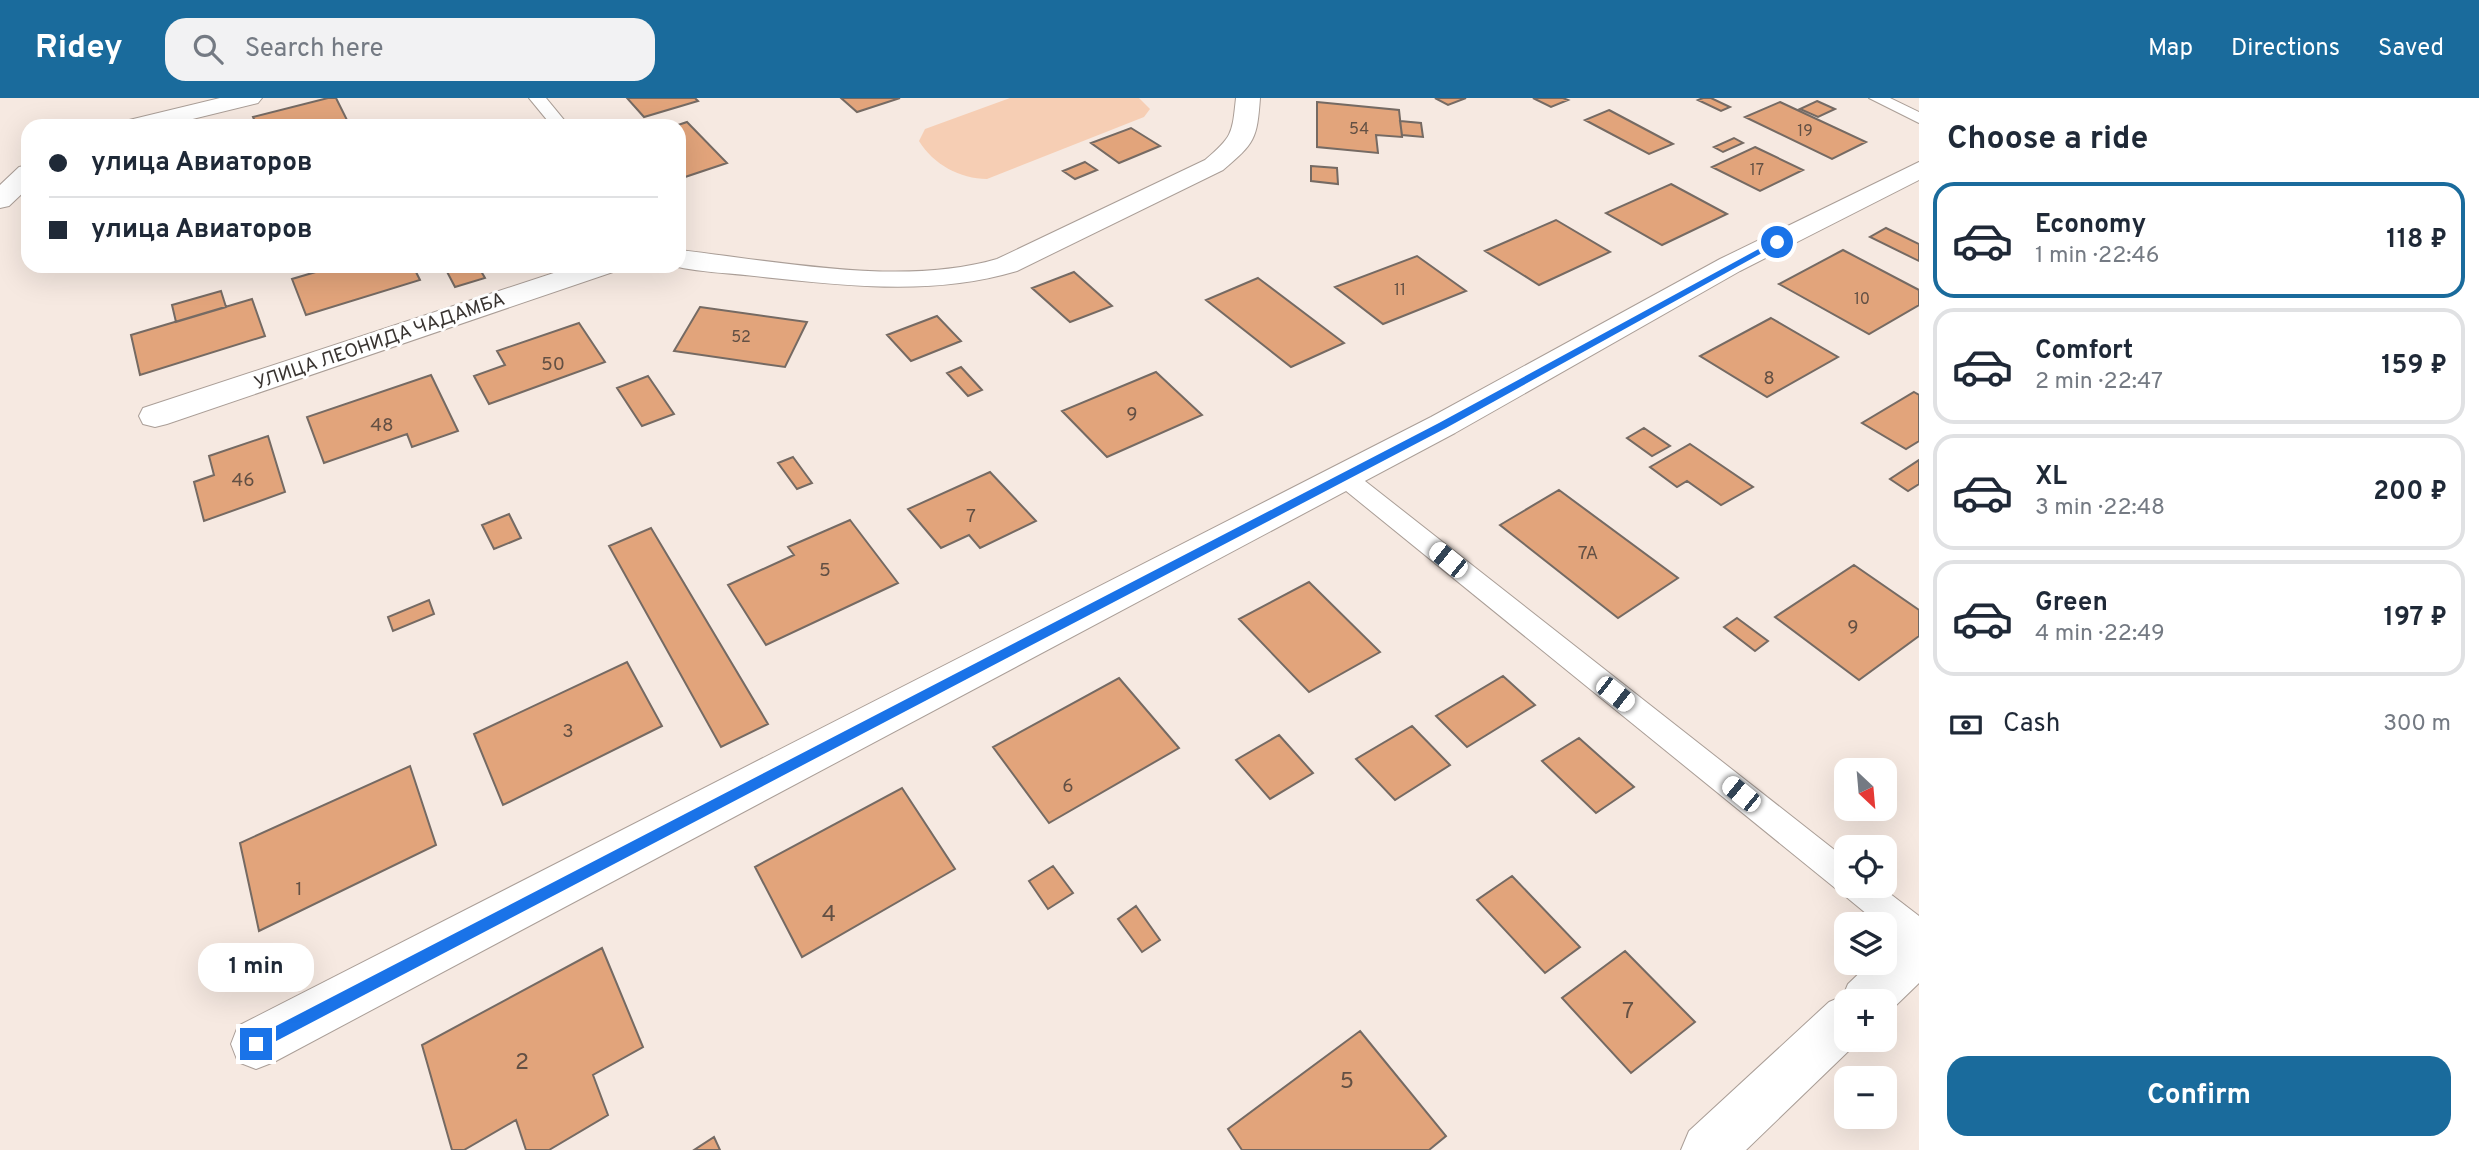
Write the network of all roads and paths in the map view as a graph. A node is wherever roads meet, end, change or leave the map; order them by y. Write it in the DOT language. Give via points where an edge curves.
graph roads {
  1 [pos="250,98"];
  2 [pos="537,98"];
  3 [pos="1248,98"];
  4 [pos="1877,98"];
  5 [pos="1919,118"];
  6 [pos="163,119"];
  7 [pos="555,119"];
  8 [pos="1919,170"];
  9 [pos="21,180"];
  10 [pos="0,200"];
  11 [pos="686,260"];
  12 [pos="582,273"];
  13 [pos="155,416"];
  14 [pos="1343,476"];
  15 [pos="1834,868"];
  16 [pos="1871,898"];
  17 [pos="1919,936"];
  18 [pos="1919,950"];
  19 [pos="1878,989"];
  20 [pos="1834,1030"];
  21 [pos="256,1044"];
  22 [pos="1708,1150"];
  1 -- 6 [label="street"];
  2 -- 7 [label="lane"];
  3 -- 11 [label="street" via="1245,132 1214,165 1107,219 983,272 864,279"];
  4 -- 5 [label="lane"];
  8 -- 14 [label="street" via="1730,265"];
  9 -- 10 [label="street"];
  12 -- 13 [label="street, УЛИЦА ЛЕОНИДА ЧАДАМБА"];
  14 -- 15 [label="lane"];
  14 -- 21 [label="street"];
  16 -- 17 [label="lane"];
  18 -- 19 [label="street"];
  20 -- 22 [label="street"];
}
